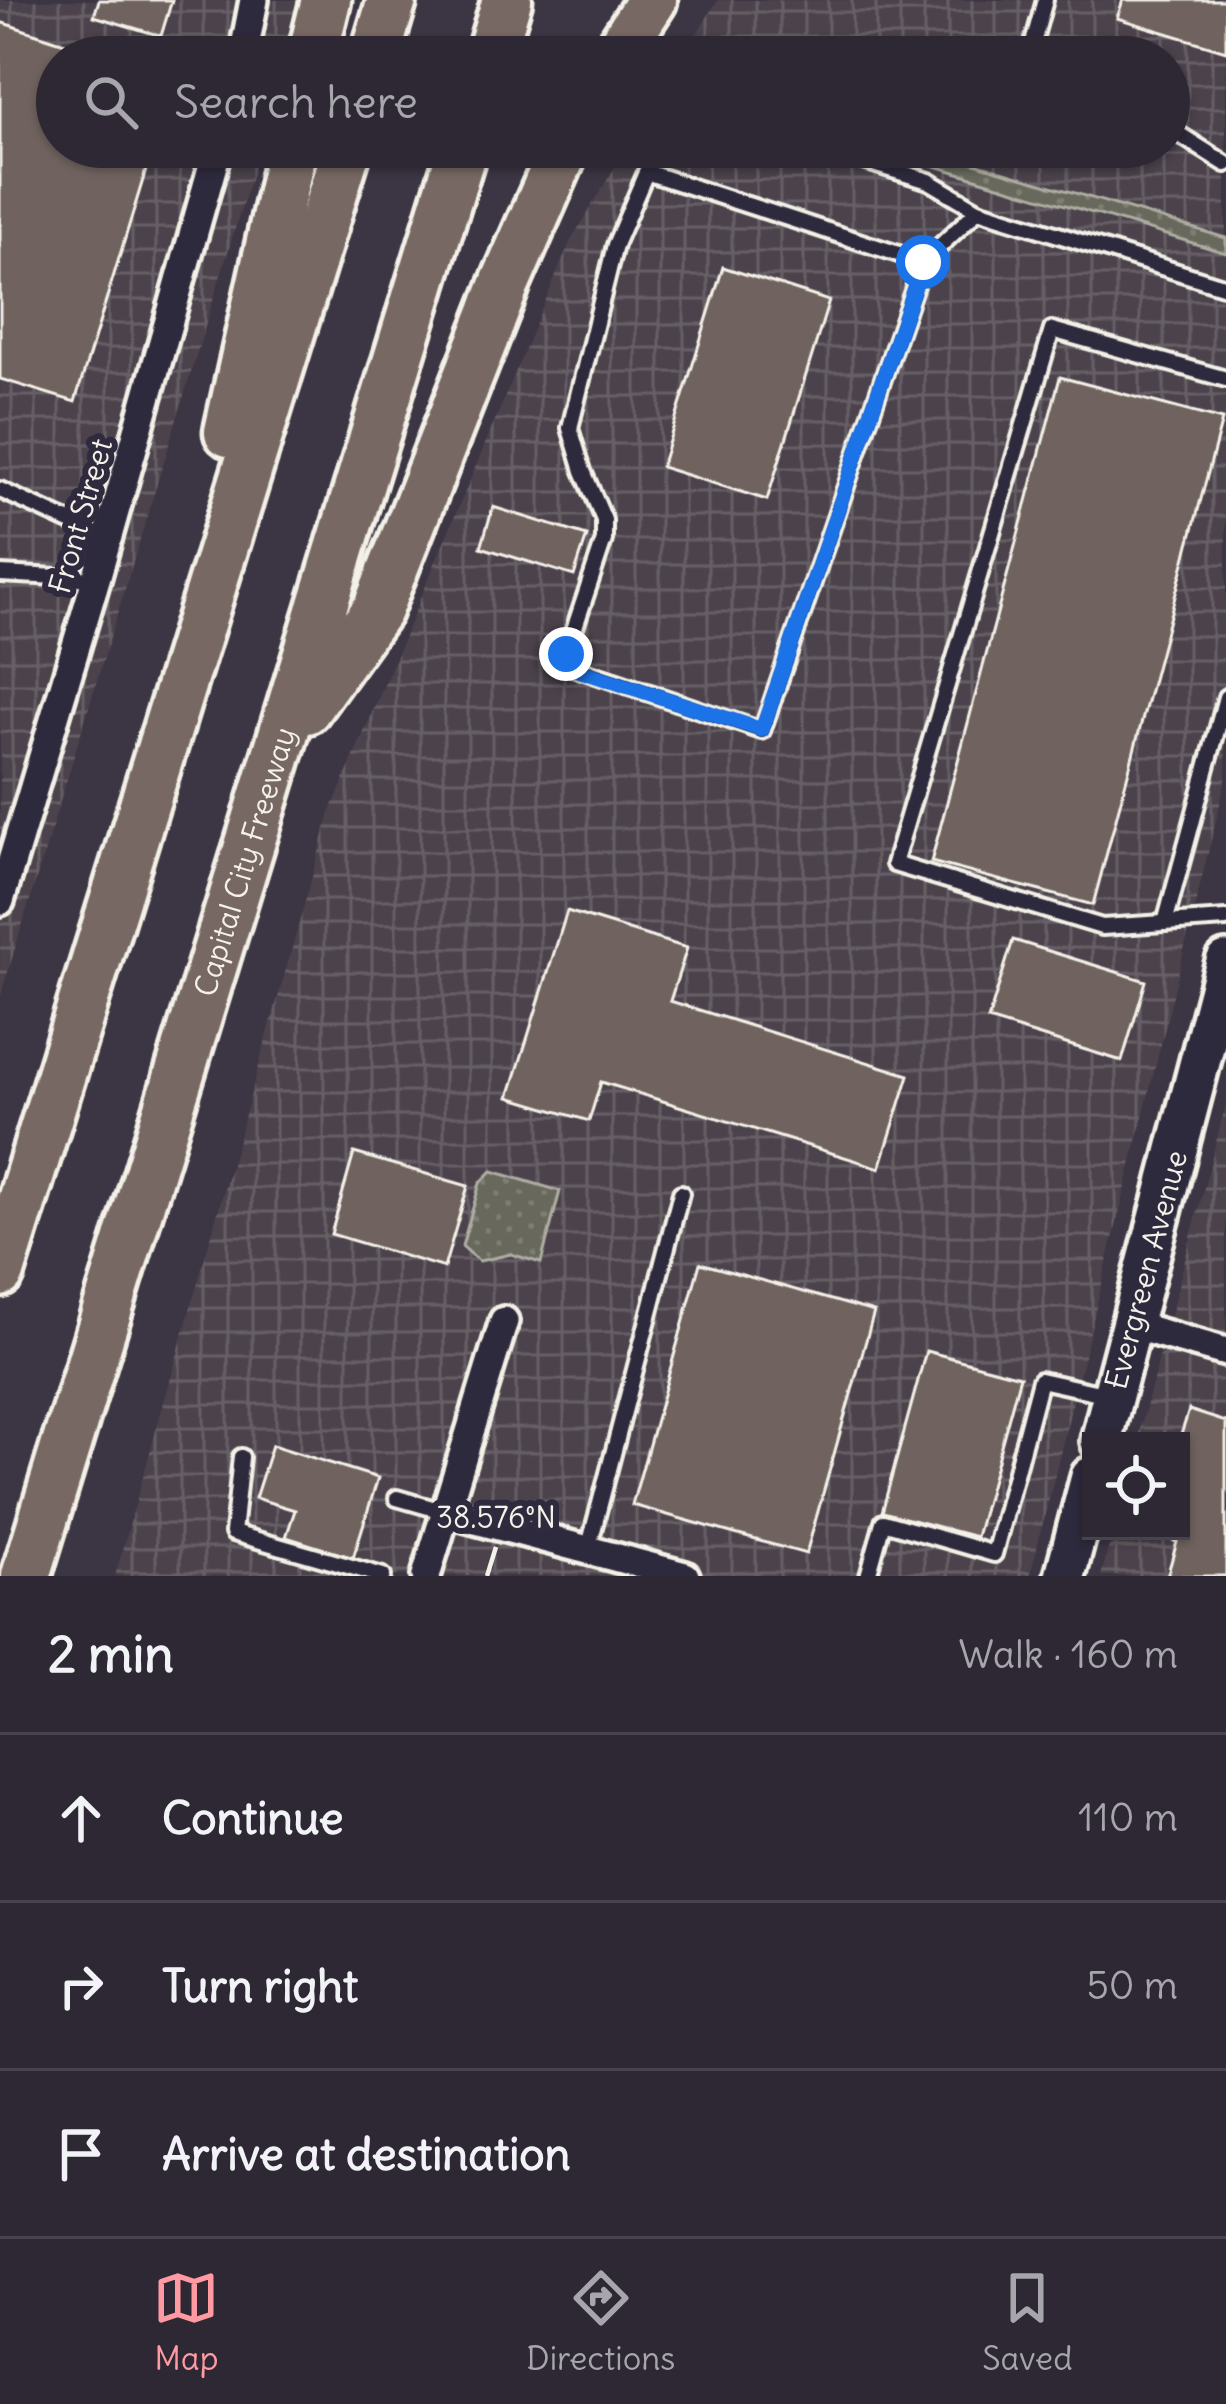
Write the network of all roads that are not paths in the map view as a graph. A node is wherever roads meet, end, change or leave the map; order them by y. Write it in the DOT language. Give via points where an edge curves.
graph roads {
  1 [pos="254,0"];
  2 [pos="326,0"];
  3 [pos="392,0"];
  4 [pos="508,0"];
  5 [pos="652,0"];
  6 [pos="1046,0"];
  7 [pos="247,36"];
  8 [pos="318,36"];
  9 [pos="381,36"];
  10 [pos="497,36"];
  11 [pos="629,36"];
  12 [pos="1035,36"];
  13 [pos="1190,141"];
  14 [pos="1226,164"];
  15 [pos="212,168"];
  16 [pos="287,168"];
  17 [pos="341,168"];
  18 [pos="457,168"];
  19 [pos="557,168"];
  20 [pos="648,168"];
  21 [pos="887,168"];
  22 [pos="646,172"];
  23 [pos="978,210"];
  24 [pos="923,262"];
  25 [pos="1226,287"];
  26 [pos="1226,379"];
  27 [pos="0,490"];
  28 [pos="107,539"];
  29 [pos="0,574"];
  30 [pos="96,579"];
  31 [pos="1226,698"];
  32 [pos="283,742"];
  33 [pos="154,771"];
  34 [pos="0,901"];
  35 [pos="1226,919"];
  36 [pos="1165,923"];
  37 [pos="1226,962"];
  38 [pos="681,1193"];
  39 [pos="0,1272"];
  40 [pos="504,1321"];
  41 [pos="1132,1325"];
  42 [pos="1226,1352"];
  43 [pos="1113,1396"];
  44 [pos="1103,1432"];
  45 [pos="241,1457"];
  46 [pos="397,1498"];
  47 [pos="446,1511"];
  48 [pos="1082,1512"];
  49 [pos="588,1550"];
  50 [pos="674,1574"];
  51 [pos="26,1576"];
  52 [pos="383,1576"];
  53 [pos="426,1576"];
  54 [pos="868,1576"];
  55 [pos="1065,1576"];
  1 -- 7 [label="street"];
  2 -- 8 [label="highway"];
  3 -- 9 [label="highway"];
  4 -- 10 [label="highway"];
  5 -- 11 [label="highway"];
  6 -- 12 [label="lane"];
  13 -- 14 [label="lane"];
  15 -- 28 [label="street, Front Street"];
  16 -- 33 [label="highway"];
  17 -- 33 [label="highway"];
  18 -- 32 [label="highway, Capital City Freeway"];
  19 -- 32 [label="highway" via="376,610"];
  20 -- 22 [label="lane"];
  21 -- 23 [label="lane"];
  22 -- 24 [label="lane"];
  22 -- 24 [label="lane" via="615,245 570,428 604,540 566,654 569,667 740,724 762,730"];
  23 -- 24 [label="lane"];
  23 -- 25 [label="lane"];
  26 -- 36 [label="lane" via="1052,329 894,864 1102,927"];
  27 -- 28 [label="lane"];
  28 -- 30 [label="street, Front Street"];
  29 -- 30 [label="lane"];
  30 -- 34 [label="street, Front Street"];
  31 -- 36 [label="lane"];
  32 -- 51 [label="highway, Capital City Freeway"];
  33 -- 39 [label="highway"];
  35 -- 36 [label="lane"];
  37 -- 41 [label="street, Evergreen Avenue"];
  38 -- 49 [label="lane"];
  40 -- 47 [label="street"];
  41 -- 42 [label="street"];
  41 -- 43 [label="street, Evergreen Avenue"];
  43 -- 44 [label="street, Evergreen Avenue"];
  43 -- 54 [label="lane" via="1040,1380 994,1554 883,1522"];
  45 -- 52 [label="lane" via="233,1532"];
  46 -- 47 [label="lane"];
  47 -- 49 [label="street"];
  47 -- 53 [label="street"];
  48 -- 55 [label="street"];
  49 -- 50 [label="street"];
}
